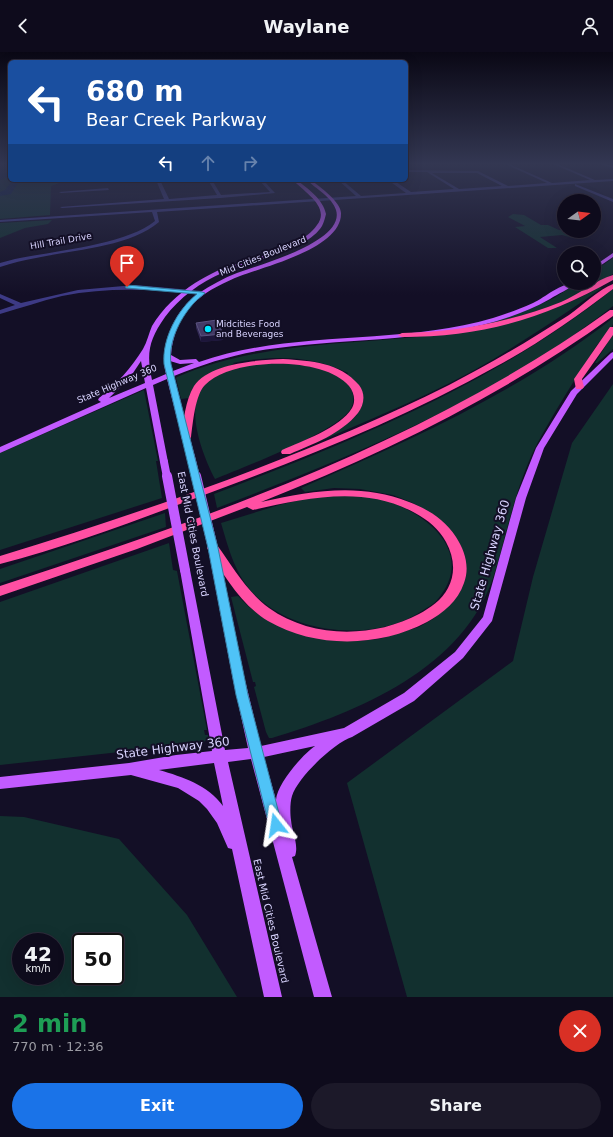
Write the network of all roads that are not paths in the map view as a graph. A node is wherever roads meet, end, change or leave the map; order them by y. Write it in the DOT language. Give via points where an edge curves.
graph roads {
  1 [pos="198,207"];
  2 [pos="321,207"];
  3 [pos="337,207"];
  4 [pos="154,210"];
  5 [pos="0,220"];
  6 [pos="613,255"];
  7 [pos="601,263"];
  8 [pos="0,265"];
  9 [pos="613,277"];
  10 [pos="613,286"];
  11 [pos="561,290"];
  12 [pos="184,293"];
  13 [pos="202,293"];
  14 [pos="0,296"];
  15 [pos="196,297"];
  16 [pos="20,305"];
  17 [pos="188,307"];
  18 [pos="0,312"];
  19 [pos="613,312"];
  20 [pos="613,329"];
  21 [pos="402,335"];
  22 [pos="146,349"];
  23 [pos="613,354"];
  24 [pos="166,355"];
  25 [pos="208,360"];
  26 [pos="170,375"];
  27 [pos="148,384"];
  28 [pos="579,387"];
  29 [pos="90,409"];
  30 [pos="186,437"];
  31 [pos="0,450"];
  32 [pos="220,486"];
  33 [pos="214,516"];
  34 [pos="213,548"];
  35 [pos="0,560"];
  36 [pos="0,590"];
  37 [pos="347,732"];
  38 [pos="256,753"];
  39 [pos="220,756"];
  40 [pos="129,769"];
  41 [pos="0,782"];
  42 [pos="241,858"];
  43 [pos="299,912"];
  44 [pos="273,997"];
  45 [pos="323,997"];
  1 -- 4 [label="street"];
  2 -- 12 [label="main road, East Mid Cities Boulevard" via="323,210 322,223 308,237 286,249 219,272"];
  3 -- 13 [label="main road, Mid Cities Boulevard" via="337,224 319,242 291,256 236,275"];
  4 -- 5 [label="street"];
  4 -- 8 [label="street, Hill Trail Drive" via="156,223 136,234 20,258"];
  6 -- 7 [label="main road"];
  9 -- 21 [label="highway" via="564,303 517,319 422,336"];
  10 -- 32 [label="highway" via="534,342 455,385 373,424"];
  11 -- 21 [label="main road, State Highway 360" via="514,313 461,326"];
  12 -- 13 [label="street"];
  12 -- 15 [label="street"];
  12 -- 16 [label="street" via="94,290"];
  12 -- 22 [label="main road, East Mid Cities Boulevard" via="162,316"];
  13 -- 15 [label="main road, Mid Cities Boulevard"];
  14 -- 16 [label="street"];
  15 -- 17 [label="main road, Mid Cities Boulevard"];
  16 -- 18 [label="street"];
  17 -- 24 [label="main road, East Mid Cities Boulevard" via="176,324"];
  19 -- 33 [label="highway" via="553,355 463,407 344,463"];
  20 -- 28 [label="highway" via="578,379"];
  21 -- 25 [label="main road, State Highway 360" via="278,345"];
  22 -- 27 [label="main road, East Mid Cities Boulevard"];
  22 -- 29 [label="main road" via="120,386"];
  23 -- 28 [label="main road, State Highway 360"];
  24 -- 25 [label="main road" via="181,362"];
  24 -- 26 [label="main road, East Mid Cities Boulevard"];
  25 -- 26 [label="main road, State Highway 360"];
  26 -- 27 [label="main road, State Highway 360"];
  26 -- 30 [label="main road, East Mid Cities Boulevard"];
  27 -- 29 [label="main road, State Highway 360"];
  27 -- 39 [label="main road, East Mid Cities Boulevard, bridge"];
  28 -- 37 [label="main road, State Highway 360" via="551,428 530,471 488,618 459,655 409,697"];
  29 -- 31 [label="main road, State Highway 360"];
  30 -- 32 [label="highway" via="195,391 211,376 238,366 274,361 310,364 338,373 355,386 359,402 347,419"];
  30 -- 34 [label="main road, East Mid Cities Boulevard, bridge"];
  32 -- 35 [label="highway"];
  33 -- 34 [label="highway" via="332,492 380,496 402,502 424,513 442,527 453,542 460,560 459,577 453,593 440,608 419,621 368,636 340,636 294,628 258,608 245,595"];
  33 -- 36 [label="highway"];
  34 -- 38 [label="main road, East Mid Cities Boulevard"];
  37 -- 38 [label="main road, State Highway 360"];
  37 -- 43 [label="main road" via="312,756 289,786 284,797 283,820"];
  38 -- 39 [label="main road, State Highway 360"];
  38 -- 43 [label="main road, East Mid Cities Boulevard"];
  39 -- 40 [label="main road, State Highway 360"];
  39 -- 42 [label="main road, East Mid Cities Boulevard"];
  40 -- 41 [label="main road, State Highway 360"];
  40 -- 42 [label="main road" via="174,780 189,786 207,799 220,813"];
  42 -- 44 [label="main road, East Mid Cities Boulevard"];
  43 -- 45 [label="main road, East Mid Cities Boulevard"];
}
